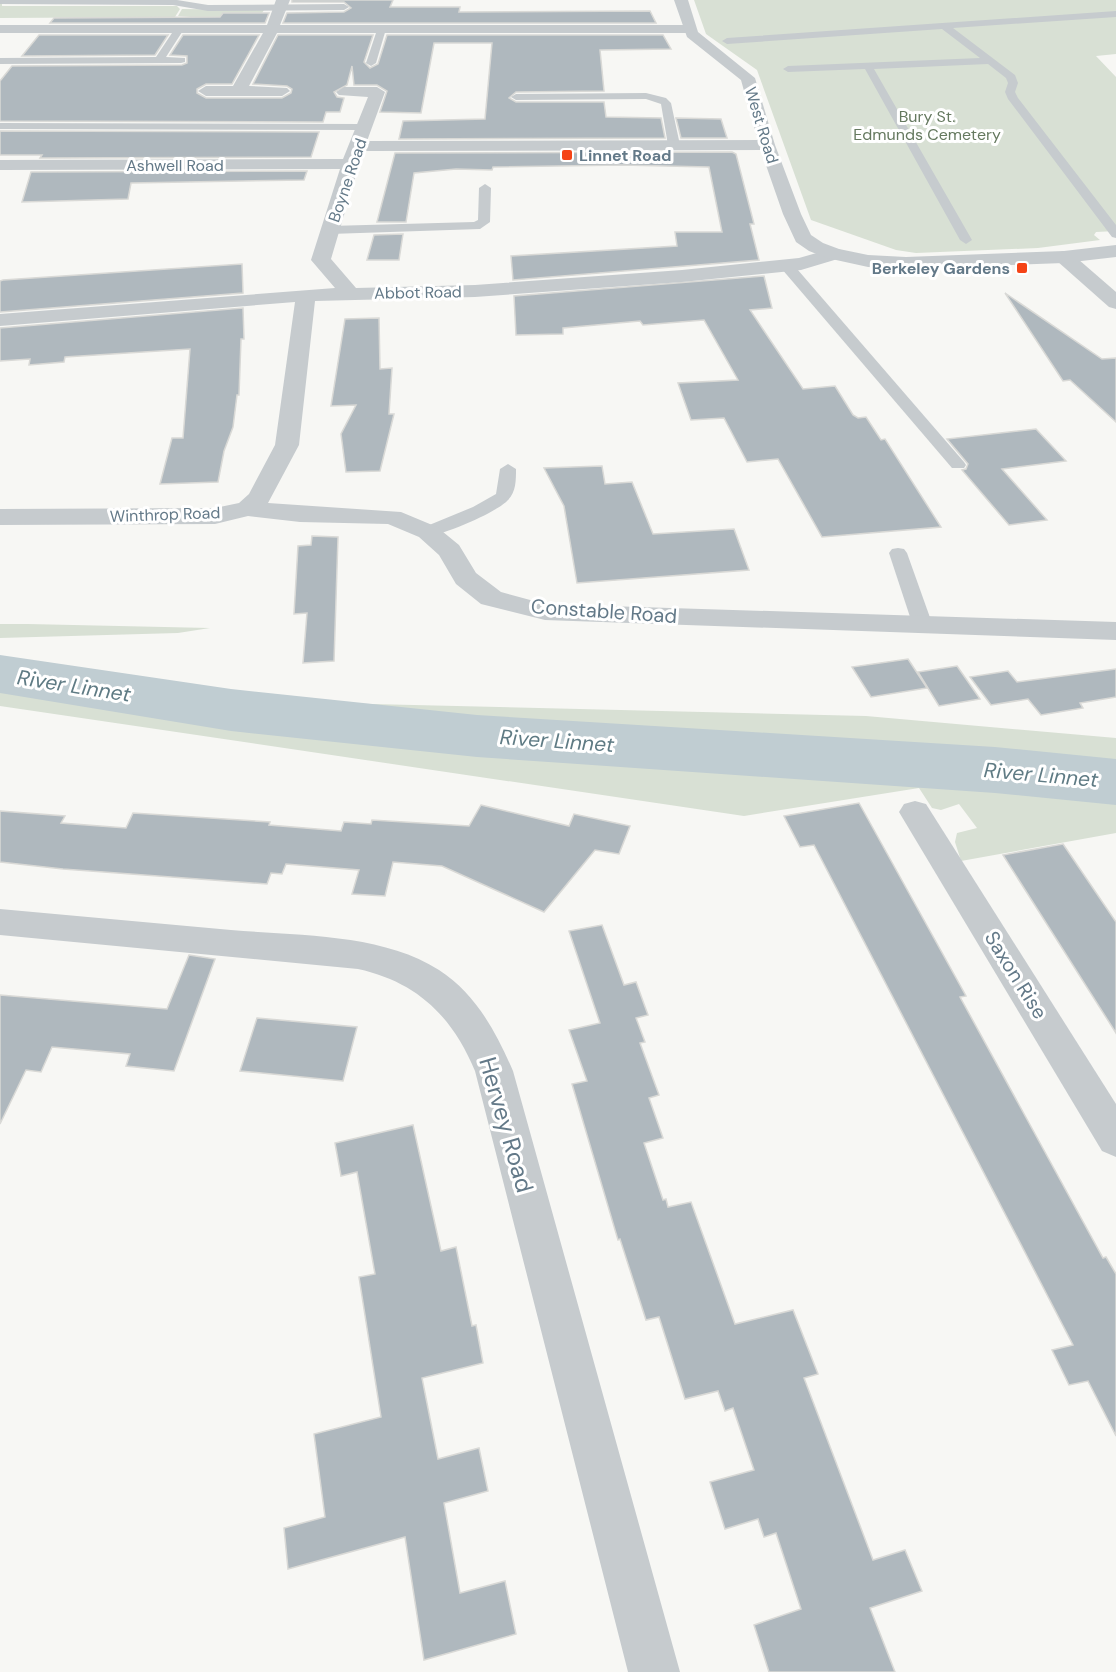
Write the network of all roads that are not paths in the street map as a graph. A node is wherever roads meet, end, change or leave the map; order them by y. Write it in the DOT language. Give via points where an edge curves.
graph roads {
  1 [pos="681,0"];
  2 [pos="0,1"];
  3 [pos="23,2"];
  4 [pos="280,5"];
  5 [pos="344,7"];
  6 [pos="1116,14"];
  7 [pos="944,26"];
  8 [pos="0,29"];
  9 [pos="179,29"];
  10 [pos="272,29"];
  11 [pos="381,29"];
  12 [pos="689,29"];
  13 [pos="727,41"];
  14 [pos="159,60"];
  15 [pos="181,60"];
  16 [pos="0,61"];
  17 [pos="992,61"];
  18 [pos="371,63"];
  19 [pos="868,66"];
  20 [pos="788,69"];
  21 [pos="239,90"];
  22 [pos="206,91"];
  23 [pos="282,91"];
  24 [pos="344,92"];
  25 [pos="516,97"];
  26 [pos="0,126"];
  27 [pos="365,127"];
  28 [pos="674,144"];
  29 [pos="767,145"];
  30 [pos="358,146"];
  31 [pos="350,164"];
  32 [pos="0,165"];
  33 [pos="485,188"];
  34 [pos="330,230"];
  35 [pos="1116,234"];
  36 [pos="966,240"];
  37 [pos="1116,251"];
  38 [pos="834,255"];
  39 [pos="1064,257"];
  40 [pos="786,265"];
  41 [pos="350,293"];
  42 [pos="306,295"];
  43 [pos="1116,303"];
  44 [pos="0,320"];
  45 [pos="958,465"];
  46 [pos="508,469"];
  47 [pos="248,508"];
  48 [pos="0,517"];
  49 [pos="428,532"];
  50 [pos="898,553"];
  51 [pos="923,627"];
  52 [pos="1116,631"];
  53 [pos="915,812"];
  54 [pos="0,922"];
  55 [pos="1113,1127"];
  56 [pos="654,1672"];
  1 -- 12 [label="street"];
  2 -- 3 [label="lane"];
  3 -- 4 [label="lane" via="173,2 208,8"];
  4 -- 5 [label="lane"];
  4 -- 10 [label="street"];
  6 -- 7 [label="lane"];
  7 -- 13 [label="lane"];
  7 -- 17 [label="lane"];
  8 -- 9 [label="street"];
  9 -- 10 [label="street"];
  9 -- 14 [label="lane"];
  10 -- 11 [label="street"];
  10 -- 21 [label="street"];
  11 -- 12 [label="street"];
  11 -- 18 [label="lane"];
  12 -- 29 [label="street, West Road" via="748,78"];
  14 -- 15 [label="lane"];
  14 -- 16 [label="lane"];
  17 -- 19 [label="lane"];
  17 -- 35 [label="lane" via="1011,77 1013,99"];
  19 -- 20 [label="lane"];
  19 -- 36 [label="lane"];
  21 -- 22 [label="street"];
  21 -- 23 [label="street"];
  24 -- 27 [label="street, Boyne Road" via="377,92"];
  25 -- 28 [label="lane" via="656,98 666,104"];
  26 -- 27 [label="lane"];
  27 -- 30 [label="street, Boyne Road"];
  28 -- 29 [label="street"];
  28 -- 30 [label="street"];
  29 -- 38 [label="street, West Road" via="803,238"];
  30 -- 31 [label="street, Boyne Road"];
  31 -- 32 [label="street, Ashwell Road"];
  31 -- 34 [label="street, Boyne Road"];
  33 -- 34 [label="lane" via="484,222 476,226"];
  34 -- 41 [label="street, Boyne Road" via="321,260"];
  37 -- 39 [label="street"];
  38 -- 39 [label="street" via="906,263"];
  38 -- 40 [label="street, Abbot Road"];
  39 -- 43 [label="street"];
  40 -- 41 [label="street, Abbot Road" via="475,291"];
  40 -- 45 [label="lane"];
  41 -- 42 [label="street, Abbot Road"];
  42 -- 44 [label="street, Abbot Road"];
  42 -- 47 [label="street, Winthrop Road" via="287,445 259,498"];
  46 -- 49 [label="lane" via="502,497"];
  47 -- 48 [label="street, Winthrop Road" via="215,516"];
  47 -- 49 [label="street, Constable Road" via="392,517"];
  49 -- 51 [label="street, Constable Road" via="450,551 465,578 491,598 545,612"];
  50 -- 51 [label="lane"];
  51 -- 52 [label="street, Constable Road"];
  53 -- 55 [label="street, Saxon Rise"];
  54 -- 56 [label="street, Hervey Road" via="358,955 414,972 464,1015 494,1071"];
}
